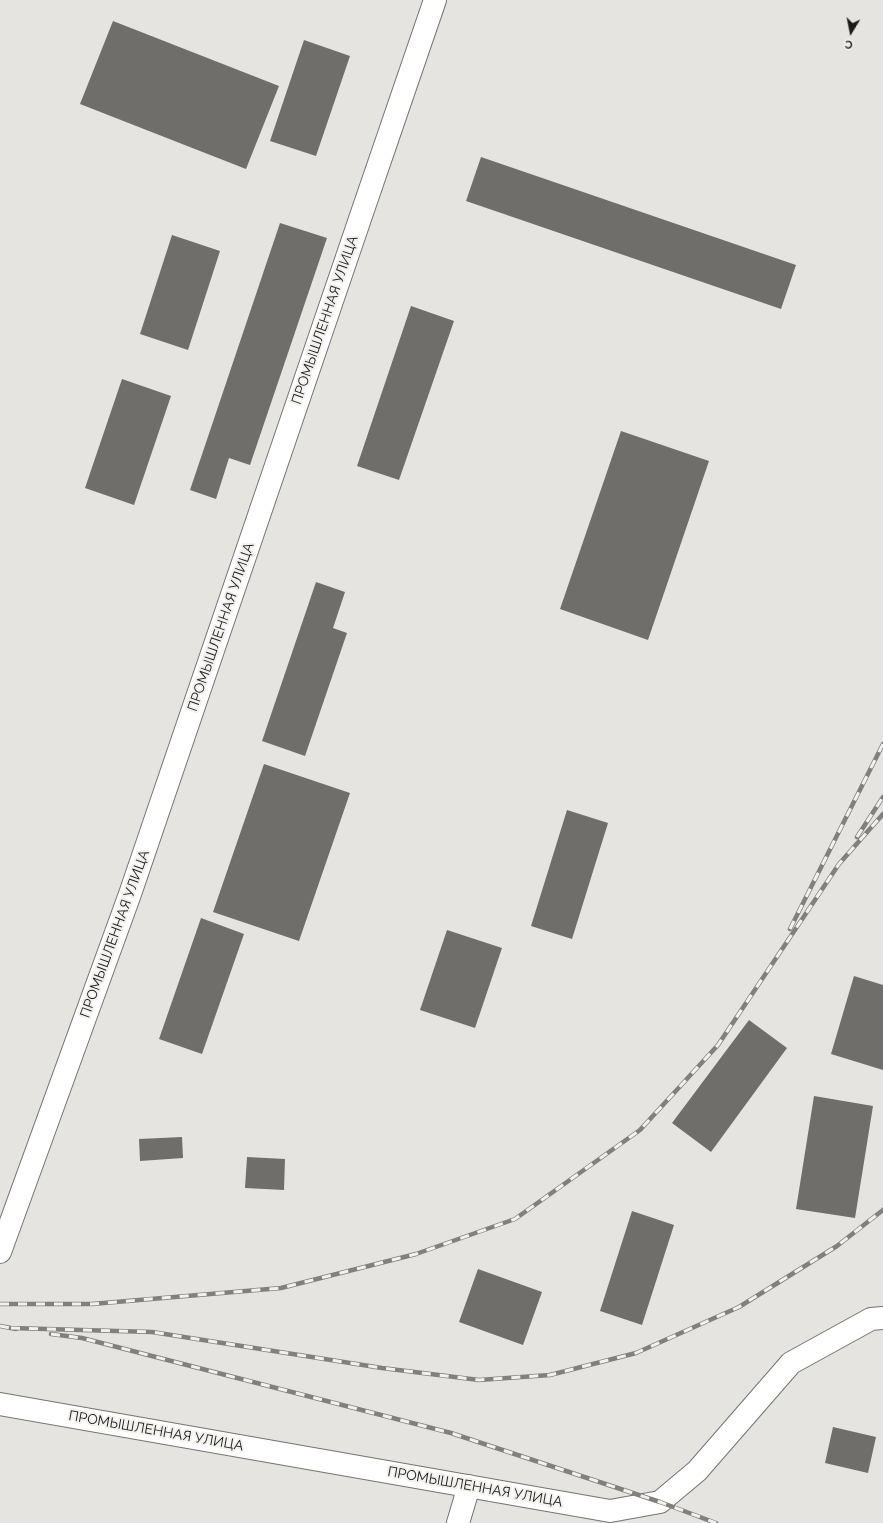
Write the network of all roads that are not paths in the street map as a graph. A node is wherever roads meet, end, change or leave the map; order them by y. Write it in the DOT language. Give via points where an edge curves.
graph roads {
  1 [pos="435,0"];
  2 [pos="0,1252"];
  3 [pos="883,1318"];
  4 [pos="0,1404"];
  5 [pos="469,1486"];
  6 [pos="458,1523"];
  1 -- 2 [label="street, ПРОМЫШЛЕННАЯ УЛИЦА" via="130,894"];
  3 -- 5 [label="street, ПРОМЫШЛЕННАЯ УЛИЦА" via="871,1319 791,1363 697,1471 660,1502 610,1511"];
  4 -- 5 [label="street, ПРОМЫШЛЕННАЯ УЛИЦА"];
  5 -- 6 [label="street"];
}
